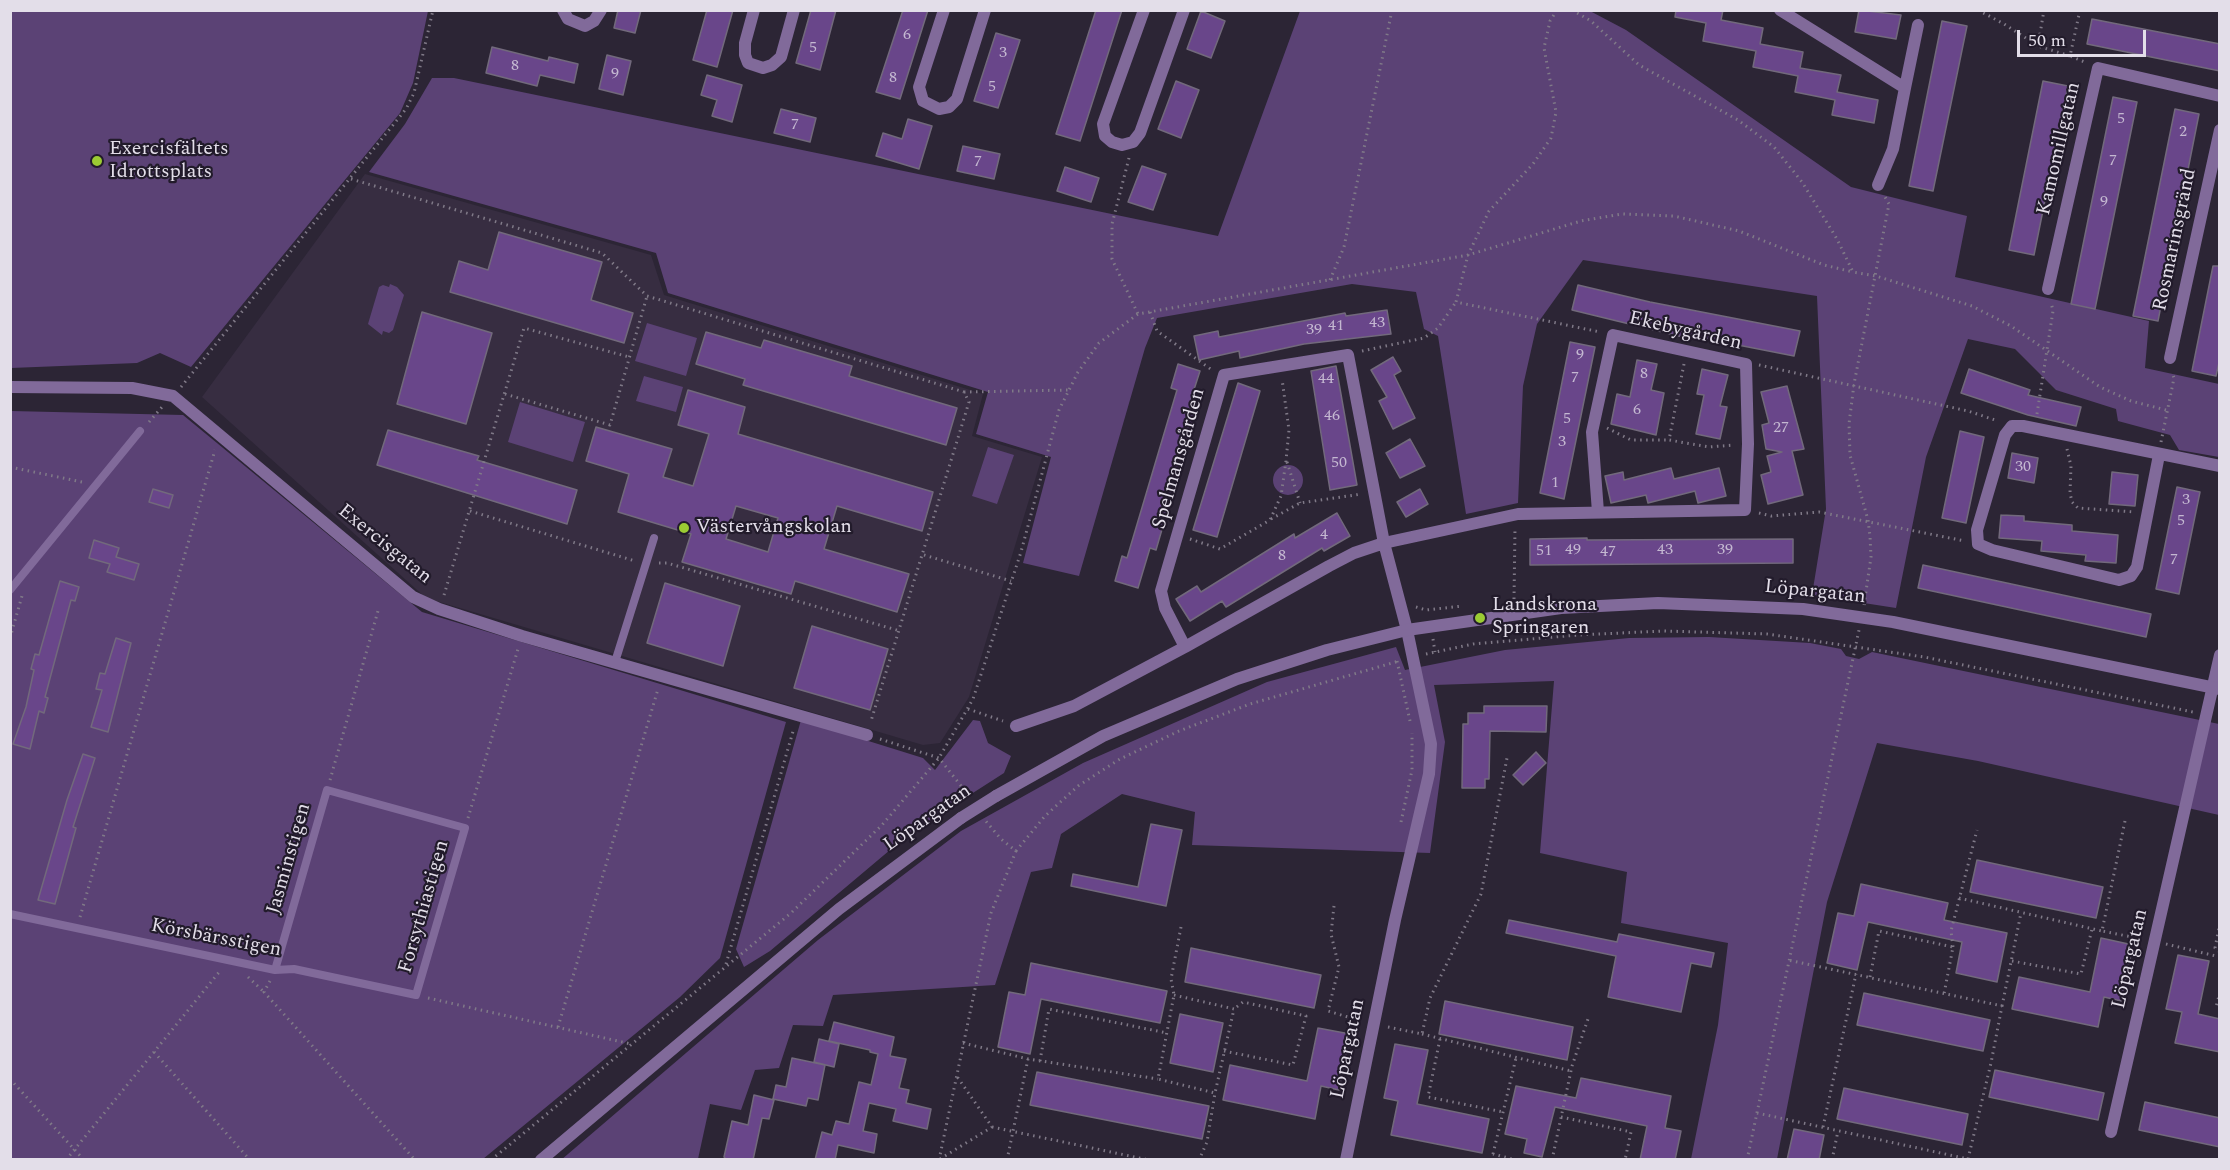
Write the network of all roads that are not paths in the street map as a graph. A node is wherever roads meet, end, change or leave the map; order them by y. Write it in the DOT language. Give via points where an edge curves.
graph roads {
  1 [pos="564,10"];
  2 [pos="601,10"];
  3 [pos="754,10"];
  4 [pos="794,10"];
  5 [pos="944,10"];
  6 [pos="985,10"];
  7 [pos="1144,10"];
  8 [pos="1184,10"];
  9 [pos="1780,10"];
  10 [pos="1918,25"];
  11 [pos="1905,88"];
  12 [pos="2220,96"];
  13 [pos="2220,130"];
  14 [pos="1878,185"];
  15 [pos="2048,289"];
  16 [pos="2170,358"];
  17 [pos="10,387"];
  18 [pos="140,431"];
  19 [pos="2159,455"];
  20 [pos="2220,466"];
  21 [pos="1598,512"];
  22 [pos="654,537"];
  23 [pos="1384,543"];
  24 [pos="10,590"];
  25 [pos="1407,630"];
  26 [pos="1185,647"];
  27 [pos="2220,655"];
  28 [pos="615,663"];
  29 [pos="2216,689"];
  30 [pos="1016,726"];
  31 [pos="867,735"];
  32 [pos="465,828"];
  33 [pos="10,914"];
  34 [pos="275,970"];
  35 [pos="416,995"];
  36 [pos="2111,1132"];
  37 [pos="541,1160"];
  38 [pos="1346,1160"];
  1 -- 2 [label="street" via="568,19 585,26"];
  3 -- 4 [label="street" via="744,55 748,63 763,68 781,57"];
  5 -- 6 [label="street" via="919,87 922,101 939,110 957,99"];
  7 -- 8 [label="street" via="1103,124 1105,136 1122,145 1133,142 1140,134"];
  9 -- 11 [label="street"];
  10 -- 11 [label="street"];
  11 -- 14 [label="street" via="1893,149"];
  12 -- 15 [label="street, Kamomillgatan" via="2098,68"];
  13 -- 16 [label="street, Rosmarinsgränd"];
  17 -- 28 [label="street, Exercisgatan" via="132,388 173,396 413,597 439,609"];
  18 -- 24 [label="lane"];
  19 -- 19 [label="street" via="2132,576 2119,580 1992,550 1978,543 1977,530 2005,435 2012,426"];
  19 -- 20 [label="street"];
  21 -- 21 [label="street, Ekebygården" via="1592,432 1613,335 1746,364 1748,444 1744,510"];
  21 -- 23 [label="street" via="1515,515"];
  22 -- 28 [label="lane"];
  23 -- 25 [label="street"];
  23 -- 26 [label="street" via="1337,562"];
  23 -- 26 [label="street, Spelmansgården" via="1348,355 1224,375 1161,591 1164,608"];
  25 -- 29 [label="street, Löpargatan" via="1561,608 1658,603 1768,606 1862,616"];
  25 -- 37 [label="street, Löpargatan, bridge" via="1327,650 1238,679 1103,736 996,796 839,909"];
  25 -- 38 [label="street, Löpargatan" via="1431,744 1429,774"];
  26 -- 30 [label="street" via="1074,706"];
  27 -- 29 [label="street"];
  28 -- 31 [label="street, Exercisgatan"];
  29 -- 36 [label="street, Löpargatan"];
  32 -- 34 [label="lane, Jasminstigen" via="327,790"];
  32 -- 35 [label="lane, Forsythiastigen"];
  33 -- 34 [label="lane, Körsbärsstigen"];
  34 -- 35 [label="lane, Körsbärsstigen" via="294,969"];
}
